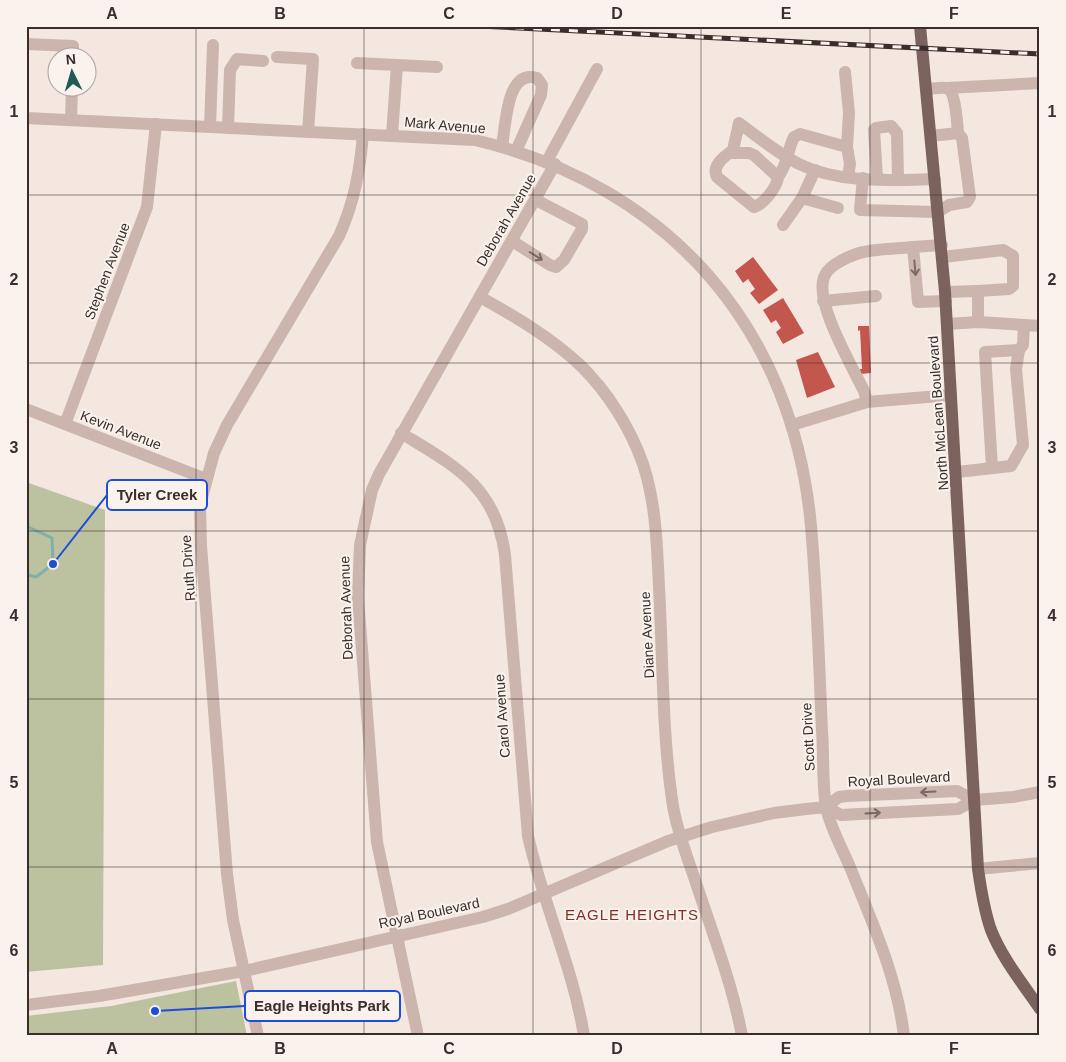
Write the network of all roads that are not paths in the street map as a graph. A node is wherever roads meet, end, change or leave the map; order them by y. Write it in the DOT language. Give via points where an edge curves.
graph roads {
  1 [pos="920,26"];
  2 [pos="26,44"];
  3 [pos="213,45"];
  4 [pos="73,48"];
  5 [pos="277,57"];
  6 [pos="263,61"];
  7 [pos="357,62"];
  8 [pos="397,65"];
  9 [pos="437,67"];
  10 [pos="598,69"];
  11 [pos="845,72"];
  12 [pos="1040,84"];
  13 [pos="947,88"];
  14 [pos="926,89"];
  15 [pos="72,98"];
  16 [pos="26,118"];
  17 [pos="71,120"];
  18 [pos="156,124"];
  19 [pos="210,127"];
  20 [pos="228,128"];
  21 [pos="308,132"];
  22 [pos="958,133"];
  23 [pos="363,134"];
  24 [pos="392,136"];
  25 [pos="931,136"];
  26 [pos="502,146"];
  27 [pos="847,147"];
  28 [pos="516,151"];
  29 [pos="729,153"];
  30 [pos="787,157"];
  31 [pos="551,163"];
  32 [pos="814,170"];
  33 [pos="778,177"];
  34 [pos="848,177"];
  35 [pos="863,178"];
  36 [pos="877,178"];
  37 [pos="935,178"];
  38 [pos="898,179"];
  39 [pos="802,198"];
  40 [pos="536,200"];
  41 [pos="838,208"];
  42 [pos="938,212"];
  43 [pos="783,225"];
  44 [pos="512,241"];
  45 [pos="913,247"];
  46 [pos="942,251"];
  47 [pos="978,291"];
  48 [pos="876,296"];
  49 [pos="480,297"];
  50 [pos="946,297"];
  51 [pos="823,301"];
  52 [pos="978,322"];
  53 [pos="948,324"];
  54 [pos="1024,325"];
  55 [pos="1040,326"];
  56 [pos="1019,350"];
  57 [pos="951,395"];
  58 [pos="867,402"];
  59 [pos="26,409"];
  60 [pos="66,424"];
  61 [pos="792,424"];
  62 [pos="401,433"];
  63 [pos="992,468"];
  64 [pos="957,472"];
  65 [pos="206,479"];
  66 [pos="1040,792"];
  67 [pos="974,800"];
  68 [pos="826,807"];
  69 [pos="681,837"];
  70 [pos="1040,863"];
  71 [pos="978,869"];
  72 [pos="544,894"];
  73 [pos="395,935"];
  74 [pos="244,970"];
  75 [pos="26,1005"];
  76 [pos="1040,1009"];
  77 [pos="258,1036"];
  78 [pos="418,1036"];
  79 [pos="584,1036"];
  80 [pos="742,1036"];
  81 [pos="904,1036"];
  1 -- 14 [label="main road, North McLean Boulevard"];
  2 -- 4 [label="street"];
  3 -- 19 [label="street"];
  5 -- 21 [label="street" via="313,59"];
  6 -- 20 [label="street" via="237,59 230,70"];
  7 -- 8 [label="street"];
  8 -- 9 [label="street"];
  8 -- 24 [label="street"];
  10 -- 31 [label="street, Deborah Avenue"];
  11 -- 27 [label="street" via="849,113"];
  12 -- 13 [label="street"];
  13 -- 14 [label="street"];
  13 -- 22 [label="street" via="952,94"];
  14 -- 25 [label="main road, North McLean Boulevard"];
  15 -- 17 [label="street"];
  16 -- 17 [label="street, Mark Avenue"];
  17 -- 18 [label="street, Mark Avenue"];
  18 -- 19 [label="street, Mark Avenue"];
  18 -- 60 [label="street, Stephen Avenue" via="147,207"];
  19 -- 20 [label="street, Mark Avenue"];
  20 -- 21 [label="street, Mark Avenue"];
  21 -- 23 [label="street, Mark Avenue"];
  22 -- 25 [label="street"];
  22 -- 42 [label="street" via="962,138 970,197 967,202 949,205"];
  23 -- 24 [label="street, Mark Avenue"];
  23 -- 65 [label="street, Ruth Drive" via="356,190 339,236 227,424"];
  24 -- 26 [label="street, Mark Avenue" via="475,140"];
  25 -- 37 [label="main road, North McLean Boulevard"];
  26 -- 28 [label="street, Mark Avenue"];
  26 -- 28 [label="street" via="513,88 522,78 537,78 542,85 541,95"];
  27 -- 30 [label="street" via="800,134 794,137"];
  27 -- 34 [label="street"];
  28 -- 31 [label="street, Mark Avenue"];
  29 -- 30 [label="street" via="736,144 739,123"];
  29 -- 33 [label="street" via="754,155"];
  29 -- 33 [label="street" via="714,173 749,206 760,206 778,182"];
  30 -- 32 [label="street"];
  30 -- 33 [label="street" via="785,169"];
  31 -- 40 [label="street, Deborah Avenue"];
  31 -- 61 [label="street, Mark Avenue" via="611,194 636,211 702,268 724,294 757,344 779,388"];
  32 -- 34 [label="street"];
  32 -- 39 [label="street"];
  34 -- 35 [label="street"];
  35 -- 36 [label="street"];
  35 -- 42 [label="street" via="860,210"];
  36 -- 38 [label="street"];
  36 -- 38 [label="street" via="874,130 892,126 897,133"];
  37 -- 38 [label="street"];
  37 -- 42 [label="main road, North McLean Boulevard"];
  39 -- 41 [label="street"];
  39 -- 43 [label="street"];
  40 -- 44 [label="street, Deborah Avenue"];
  44 -- 40 [label="street, one-way" via="556,267 582,230 582,224"];
  42 -- 46 [label="main road, North McLean Boulevard"];
  44 -- 49 [label="street, Deborah Avenue"];
  45 -- 46 [label="street"];
  45 -- 50 [label="street, one-way" via="918,302"];
  45 -- 51 [label="street" via="864,252 838,264 825,275"];
  46 -- 47 [label="street" via="1003,250 1013,256 1013,286"];
  46 -- 50 [label="main road, North McLean Boulevard"];
  47 -- 50 [label="street"];
  47 -- 52 [label="street"];
  48 -- 51 [label="street"];
  49 -- 62 [label="street, Deborah Avenue"];
  49 -- 69 [label="street, Diane Avenue" via="554,343 579,364 618,413 643,465 652,499 657,540 668,753 672,799"];
  50 -- 53 [label="main road, North McLean Boulevard"];
  51 -- 58 [label="street"];
  52 -- 53 [label="street"];
  52 -- 54 [label="street"];
  53 -- 57 [label="main road, North McLean Boulevard"];
  54 -- 55 [label="street"];
  54 -- 56 [label="street" via="1023,345"];
  56 -- 63 [label="street" via="1016,368 1023,445 1011,466"];
  56 -- 63 [label="street" via="985,352"];
  57 -- 58 [label="street"];
  57 -- 64 [label="main road, North McLean Boulevard"];
  58 -- 61 [label="street"];
  59 -- 60 [label="street, Kevin Avenue"];
  60 -- 65 [label="street, Kevin Avenue"];
  61 -- 68 [label="street, Scott Drive" via="801,457 811,526"];
  62 -- 72 [label="street, Carol Avenue" via="473,481 484,494 500,526 506,555 526,818 535,868"];
  62 -- 73 [label="street, Deborah Avenue" via="379,474 365,517 360,545 358,598 377,842"];
  63 -- 64 [label="street"];
  64 -- 67 [label="main road, North McLean Boulevard"];
  65 -- 74 [label="street, Ruth Drive" via="200,505 200,537 222,832 233,920"];
  66 -- 67 [label="street, Royal Boulevard"];
  68 -- 67 [label="street, Royal Boulevard, one-way" via="841,815 958,809"];
  67 -- 68 [label="street, Royal Boulevard, one-way" via="957,791 847,796 838,797"];
  67 -- 71 [label="main road, North McLean Boulevard"];
  68 -- 69 [label="street, Royal Boulevard" via="750,818"];
  68 -- 81 [label="street, Scott Drive" via="884,952"];
  69 -- 72 [label="street, Royal Boulevard"];
  69 -- 80 [label="street, Diane Avenue" via="728,980"];
  70 -- 71 [label="street"];
  71 -- 76 [label="main road, North McLean Boulevard" via="992,930"];
  72 -- 73 [label="street, Royal Boulevard" via="483,917"];
  72 -- 79 [label="street, Carol Avenue" via="569,965"];
  73 -- 74 [label="street, Royal Boulevard"];
  73 -- 78 [label="street, Deborah Avenue"];
  74 -- 75 [label="street, Royal Boulevard" via="99,996"];
  74 -- 77 [label="street, Ruth Drive"];
}
